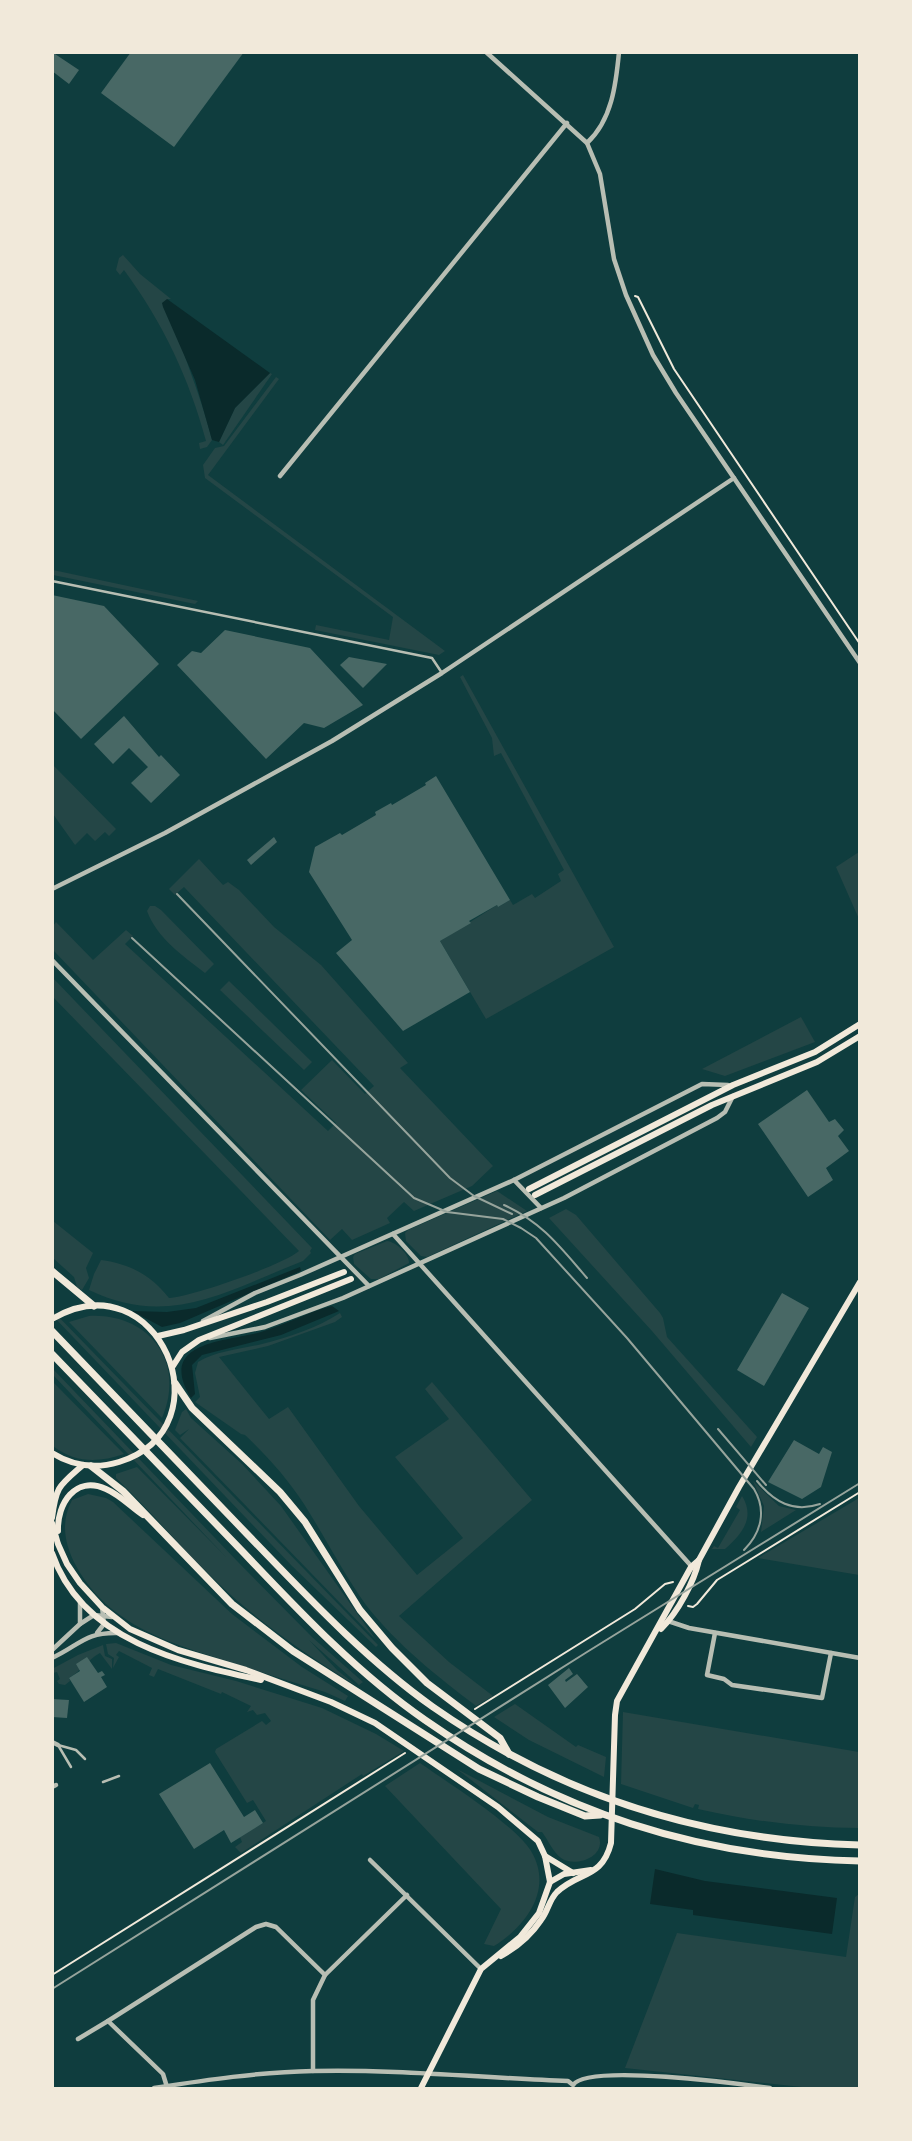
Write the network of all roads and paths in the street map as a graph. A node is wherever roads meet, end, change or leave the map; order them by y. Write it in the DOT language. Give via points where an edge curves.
graph roads {
  1 [pos="486,52"];
  2 [pos="619,52"];
  3 [pos="567,123"];
  4 [pos="587,143"];
  5 [pos="626,295"];
  6 [pos="280,476"];
  7 [pos="734,478"];
  8 [pos="52,581"];
  9 [pos="859,644"];
  10 [pos="859,663"];
  11 [pos="442,673"];
  12 [pos="52,889"];
  13 [pos="52,960"];
  14 [pos="859,1024"];
  15 [pos="859,1036"];
  16 [pos="733,1085"];
  17 [pos="733,1096"];
  18 [pos="514,1180"];
  19 [pos="529,1189"];
  20 [pos="535,1195"];
  21 [pos="541,1208"];
  22 [pos="393,1234"];
  23 [pos="340,1258"];
  24 [pos="421,1263"];
  25 [pos="52,1271"];
  26 [pos="344,1272"];
  27 [pos="351,1279"];
  28 [pos="859,1282"];
  29 [pos="369,1286"];
  30 [pos="94,1306"];
  31 [pos="52,1319"];
  32 [pos="198,1324"];
  33 [pos="52,1331"];
  34 [pos="158,1336"];
  35 [pos="199,1340"];
  36 [pos="52,1353"];
  37 [pos="173,1366"];
  38 [pos="175,1383"];
  39 [pos="52,1453"];
  40 [pos="87,1466"];
  41 [pos="859,1492"];
  42 [pos="148,1517"];
  43 [pos="52,1520"];
  44 [pos="58,1544"];
  45 [pos="52,1553"];
  46 [pos="694,1569"];
  47 [pos="676,1585"];
  48 [pos="80,1601"];
  49 [pos="684,1605"];
  50 [pos="102,1607"];
  51 [pos="94,1615"];
  52 [pos="104,1615"];
  53 [pos="113,1617"];
  54 [pos="666,1620"];
  55 [pos="80,1624"];
  56 [pos="104,1624"];
  57 [pos="118,1633"];
  58 [pos="715,1633"];
  59 [pos="96,1634"];
  60 [pos="52,1650"];
  61 [pos="831,1653"];
  62 [pos="52,1658"];
  63 [pos="859,1658"];
  64 [pos="277,1683"];
  65 [pos="478,1707"];
  66 [pos="55,1744"];
  67 [pos="404,1754"];
  68 [pos="509,1754"];
  69 [pos="85,1759"];
  70 [pos="71,1767"];
  71 [pos="119,1776"];
  72 [pos="103,1782"];
  73 [pos="603,1814"];
  74 [pos="859,1845"];
  75 [pos="545,1856"];
  76 [pos="370,1860"];
  77 [pos="859,1861"];
  78 [pos="597,1869"];
  79 [pos="573,1873"];
  80 [pos="550,1882"];
  81 [pos="407,1895"];
  82 [pos="490,1961"];
  83 [pos="481,1969"];
  84 [pos="52,1975"];
  85 [pos="325,1975"];
  86 [pos="108,2021"];
  87 [pos="78,2039"];
  88 [pos="313,2071"];
  89 [pos="429,2073"];
  90 [pos="574,2084"];
  91 [pos="167,2087"];
  92 [pos="154,2088"];
  93 [pos="422,2088"];
  94 [pos="770,2088"];
  1 -- 3 [label="street"];
  2 -- 4 [label="street" via="606,118"];
  3 -- 4 [label="street"];
  3 -- 6 [label="street"];
  4 -- 5 [label="street" via="600,174 614,259"];
  5 -- 7 [label="street" via="653,355"];
  5 -- 9 [label="path" via="638,296 674,369"];
  7 -- 10 [label="street"];
  7 -- 11 [label="street"];
  8 -- 11 [label="lane" via="432,658"];
  11 -- 12 [label="street" via="273,775"];
  13 -- 23 [label="street"];
  14 -- 16 [label="main road" via="815,1052"];
  15 -- 17 [label="main road" via="817,1062"];
  16 -- 18 [label="street" via="702,1084"];
  16 -- 19 [label="main road"];
  17 -- 20 [label="main road"];
  17 -- 21 [label="street" via="717,1118"];
  18 -- 21 [label="street"];
  18 -- 22 [label="street"];
  21 -- 24 [label="street"];
  22 -- 23 [label="street"];
  22 -- 24 [label="street"];
  23 -- 29 [label="street"];
  23 -- 32 [label="street" via="255,1293"];
  24 -- 29 [label="street"];
  24 -- 46 [label="street"];
  25 -- 30 [label="highway"];
  26 -- 32 [label="main road"];
  27 -- 35 [label="main road"];
  28 -- 46 [label="main road"];
  29 -- 35 [label="street" via="265,1327"];
  30 -- 31 [label="main road"];
  30 -- 34 [label="main road" via="130,1314"];
  32 -- 34 [label="main road"];
  33 -- 68 [label="highway" via="348,1635 432,1706"];
  34 -- 37 [label="main road"];
  35 -- 37 [label="main road" via="182,1352"];
  36 -- 73 [label="highway" via="271,1581 369,1675 423,1719 484,1758"];
  37 -- 38 [label="main road"];
  38 -- 40 [label="main road" via="167,1423 146,1448 110,1465"];
  38 -- 68 [label="highway" via="192,1408 239,1450 296,1512 360,1610 392,1648 427,1683 500,1738"];
  39 -- 40 [label="main road"];
  40 -- 42 [label="highway" via="123,1491"];
  40 -- 43 [label="main road" via="61,1485"];
  41 -- 49 [label="path" via="717,1580 693,1607"];
  42 -- 44 [label="main road" via="110,1490 78,1488 63,1502"];
  42 -- 73 [label="highway" via="232,1604 314,1665 479,1769 585,1816"];
  43 -- 44 [label="main road"];
  44 -- 50 [label="main road" via="80,1583"];
  45 -- 48 [label="main road"];
  46 -- 54 [label="main road"];
  47 -- 65 [label="path" via="665,1584 635,1609"];
  48 -- 51 [label="main road"];
  48 -- 55 [label="street"];
  50 -- 52 [label="street"];
  50 -- 53 [label="main road"];
  51 -- 52 [label="street"];
  51 -- 55 [label="street"];
  51 -- 56 [label="main road"];
  52 -- 53 [label="street"];
  52 -- 56 [label="street"];
  53 -- 64 [label="main road" via="148,1638"];
  54 -- 58 [label="street"];
  54 -- 78 [label="main road" via="617,1701 611,1843"];
  55 -- 60 [label="street"];
  56 -- 57 [label="main road"];
  56 -- 59 [label="street"];
  57 -- 59 [label="street"];
  57 -- 64 [label="main road" via="158,1653"];
  58 -- 61 [label="street"];
  58 -- 61 [label="street" via="708,1675 732,1685 822,1698"];
  59 -- 62 [label="street"];
  61 -- 63 [label="street"];
  64 -- 75 [label="main road" via="331,1702 404,1741 525,1828"];
  66 -- 69 [label="lane" via="76,1750"];
  66 -- 70 [label="lane"];
  67 -- 84 [label="path"];
  68 -- 74 [label="highway" via="597,1796 671,1820 770,1840"];
  71 -- 72 [label="lane"];
  73 -- 77 [label="highway" via="707,1845 769,1856"];
  75 -- 79 [label="main road"];
  75 -- 80 [label="main road"];
  76 -- 81 [label="street"];
  78 -- 79 [label="main road"];
  78 -- 82 [label="main road" via="559,1890 523,1942"];
  79 -- 80 [label="main road"];
  80 -- 82 [label="main road" via="539,1913 520,1937"];
  81 -- 83 [label="street"];
  81 -- 85 [label="street"];
  82 -- 83 [label="main road"];
  83 -- 89 [label="main road"];
  85 -- 86 [label="street" via="276,1927 266,1924"];
  85 -- 88 [label="street" via="313,2000"];
  86 -- 87 [label="street"];
  86 -- 91 [label="street" via="163,2074"];
  88 -- 89 [label="street"];
  88 -- 91 [label="street"];
  89 -- 90 [label="street"];
  89 -- 93 [label="main road"];
  90 -- 94 [label="street" via="581,2078 622,2075"];
  91 -- 92 [label="street"];
}
